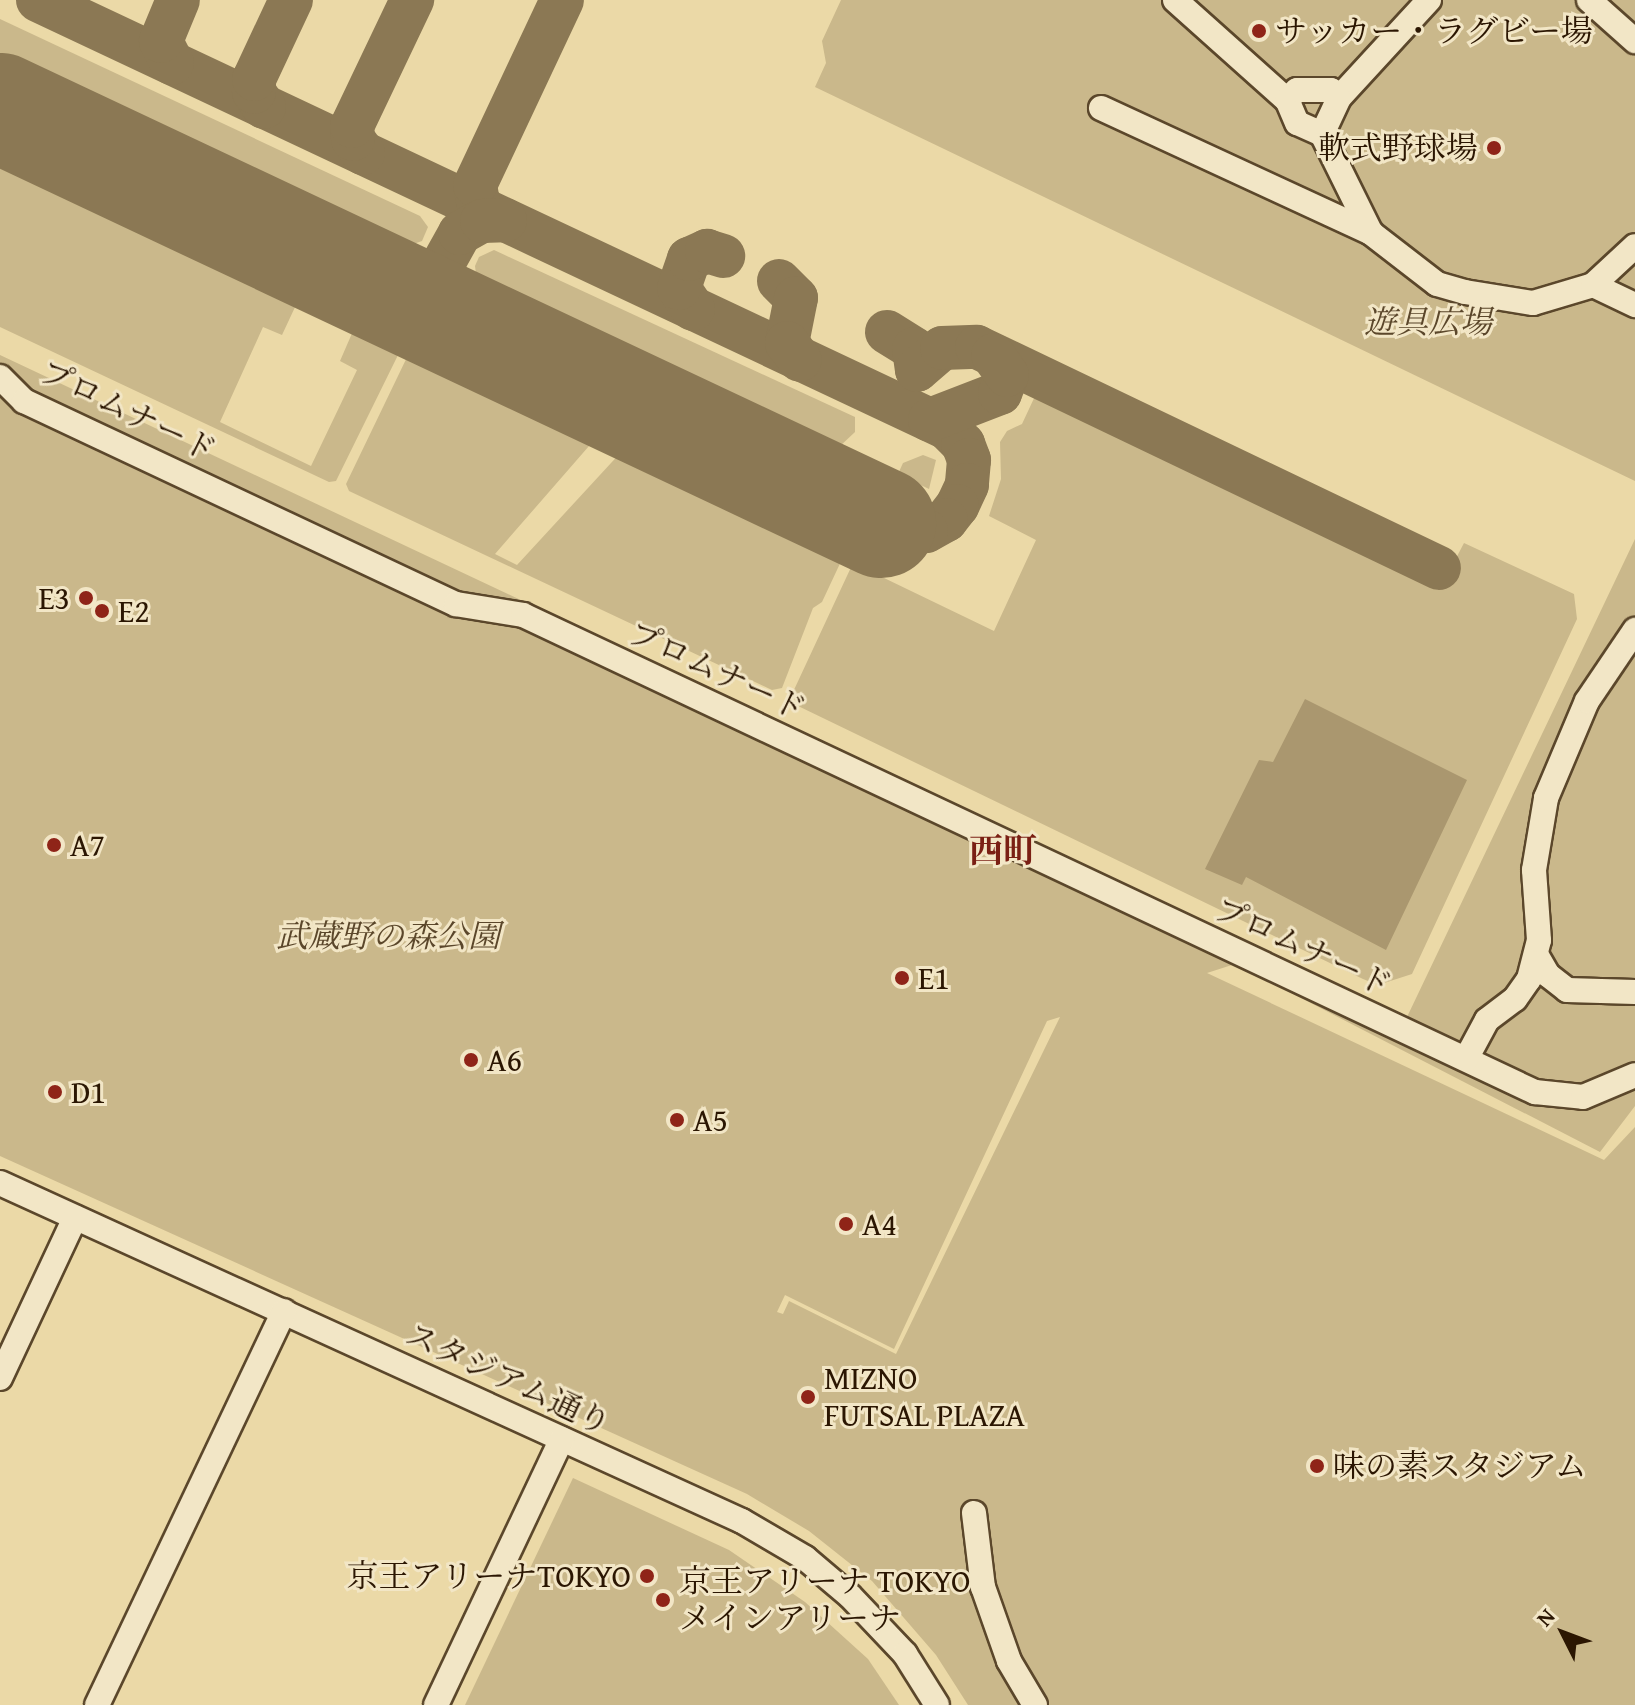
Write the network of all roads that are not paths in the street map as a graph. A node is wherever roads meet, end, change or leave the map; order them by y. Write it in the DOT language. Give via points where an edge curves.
graph roads {
  1 [pos="1175,0"];
  2 [pos="1429,0"];
  3 [pos="1589,0"];
  4 [pos="1635,41"];
  5 [pos="1339,98"];
  6 [pos="1287,100"];
  7 [pos="1101,108"];
  8 [pos="1322,134"];
  9 [pos="1371,233"];
  10 [pos="1635,246"];
  11 [pos="1593,285"];
  12 [pos="1635,305"];
  13 [pos="0,377"];
  14 [pos="1635,630"];
  15 [pos="1537,956"];
  16 [pos="1567,990"];
  17 [pos="1635,992"];
  18 [pos="1515,999"];
  19 [pos="1466,1059"];
  20 [pos="1635,1075"];
  21 [pos="0,1183"];
  22 [pos="75,1218"];
  23 [pos="284,1311"];
  24 [pos="0,1378"];
  25 [pos="562,1439"];
  26 [pos="974,1513"];
  27 [pos="97,1705"];
  28 [pos="436,1705"];
  29 [pos="937,1705"];
  30 [pos="1035,1705"];
  1 -- 6 [label="street"];
  2 -- 5 [label="street"];
  3 -- 4 [label="street"];
  5 -- 6 [label="street" via="1331,90 1297,90"];
  5 -- 8 [label="street"];
  6 -- 8 [label="street" via="1297,123"];
  7 -- 9 [label="street"];
  8 -- 9 [label="street"];
  9 -- 11 [label="street" via="1437,284 1465,292 1533,303"];
  10 -- 11 [label="street"];
  11 -- 12 [label="street"];
  13 -- 19 [label="street, プロムナード" via="24,401 456,604 523,615"];
  14 -- 15 [label="street" via="1587,701 1546,798 1534,870"];
  15 -- 16 [label="street" via="1548,975"];
  15 -- 18 [label="street"];
  16 -- 17 [label="street"];
  16 -- 18 [label="street"];
  18 -- 19 [label="street" via="1487,1020"];
  19 -- 20 [label="street, プロムナード" via="1535,1092 1559,1097 1596,1094"];
  21 -- 22 [label="street, スタジアム通り"];
  22 -- 23 [label="street, スタジアム通り"];
  22 -- 24 [label="street"];
  23 -- 25 [label="street, スタジアム通り"];
  23 -- 27 [label="street"];
  25 -- 28 [label="street"];
  25 -- 29 [label="street, スタジアム通り" via="742,1521 805,1558 887,1634"];
  26 -- 30 [label="street" via="983,1587 1009,1661"];
}
